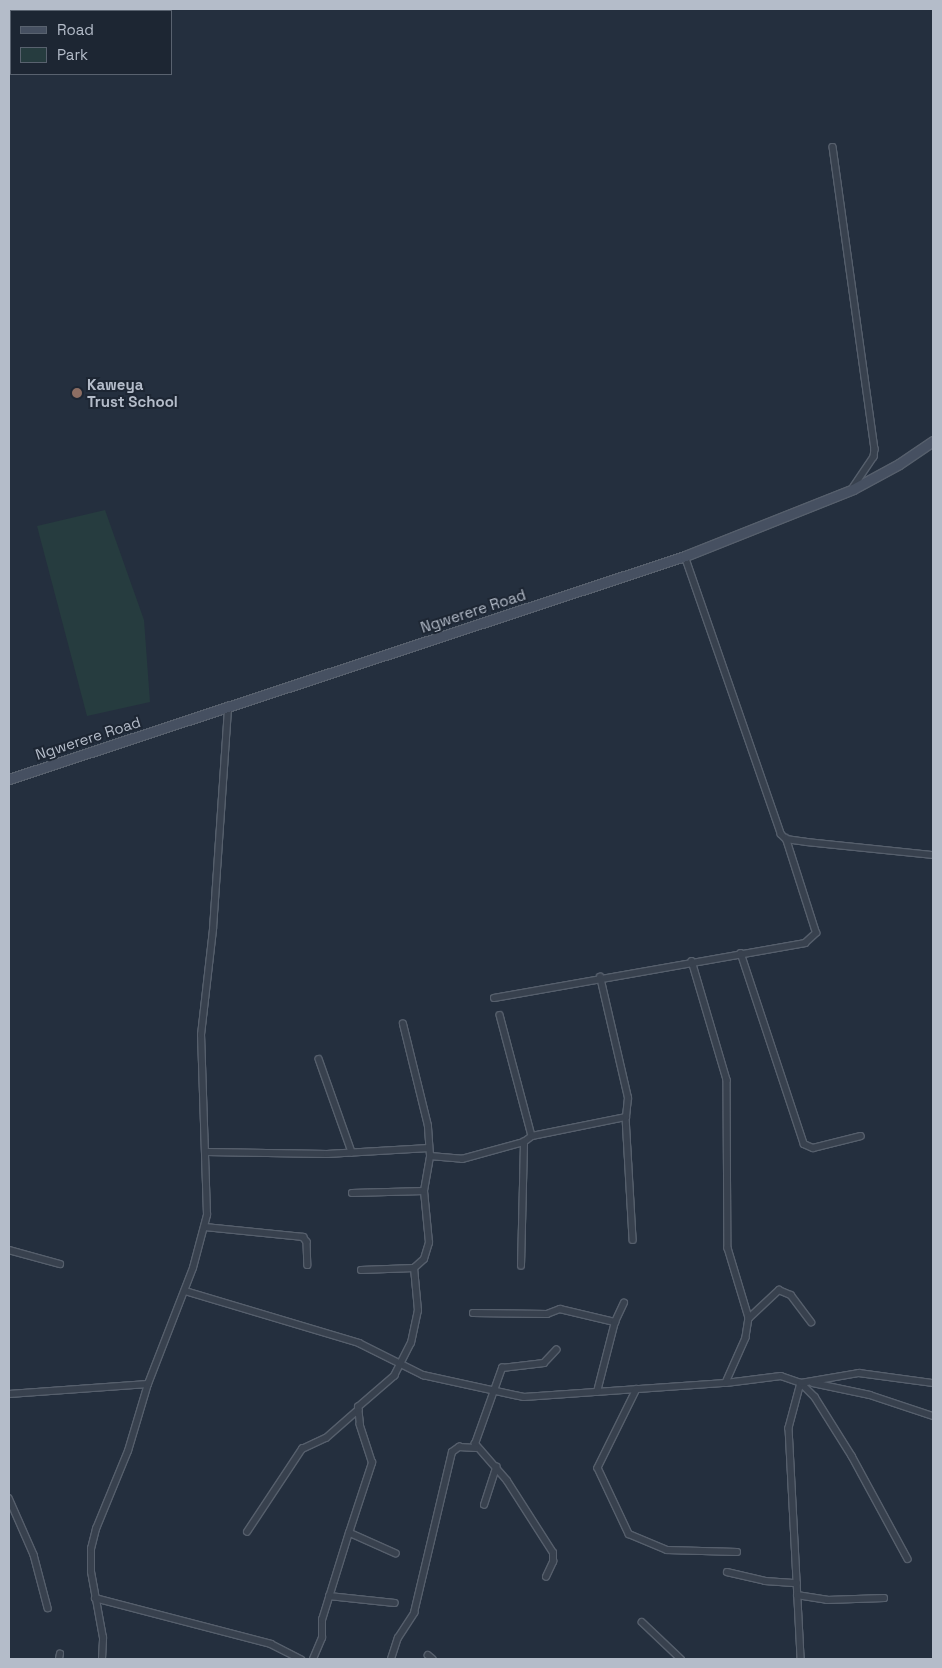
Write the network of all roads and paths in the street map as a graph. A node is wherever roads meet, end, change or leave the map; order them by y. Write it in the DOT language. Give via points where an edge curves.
graph roads {
  1 [pos="833,147"];
  2 [pos="933,441"];
  3 [pos="853,489"];
  4 [pos="685,556"];
  5 [pos="228,707"];
  6 [pos="9,779"];
  7 [pos="786,839"];
  8 [pos="933,855"];
  9 [pos="741,953"];
  10 [pos="692,961"];
  11 [pos="600,977"];
  12 [pos="494,998"];
  13 [pos="500,1014"];
  14 [pos="403,1024"];
  15 [pos="319,1059"];
  16 [pos="626,1117"];
  17 [pos="532,1136"];
  18 [pos="860,1136"];
  19 [pos="524,1142"];
  20 [pos="429,1148"];
  21 [pos="207,1152"];
  22 [pos="352,1152"];
  23 [pos="430,1156"];
  24 [pos="424,1191"];
  25 [pos="352,1193"];
  26 [pos="205,1227"];
  27 [pos="633,1240"];
  28 [pos="9,1250"];
  29 [pos="60,1264"];
  30 [pos="308,1265"];
  31 [pos="521,1266"];
  32 [pos="414,1268"];
  33 [pos="361,1270"];
  34 [pos="185,1291"];
  35 [pos="624,1303"];
  36 [pos="473,1313"];
  37 [pos="749,1318"];
  38 [pos="615,1322"];
  39 [pos="811,1322"];
  40 [pos="556,1350"];
  41 [pos="401,1364"];
  42 [pos="808,1382"];
  43 [pos="726,1383"];
  44 [pos="933,1383"];
  45 [pos="148,1384"];
  46 [pos="801,1384"];
  47 [pos="494,1389"];
  48 [pos="637,1389"];
  49 [pos="597,1392"];
  50 [pos="9,1394"];
  51 [pos="358,1410"];
  52 [pos="933,1416"];
  53 [pos="476,1448"];
  54 [pos="496,1467"];
  55 [pos="10,1500"];
  56 [pos="484,1505"];
  57 [pos="9,1508"];
  58 [pos="246,1532"];
  59 [pos="349,1533"];
  60 [pos="736,1552"];
  61 [pos="396,1554"];
  62 [pos="908,1559"];
  63 [pos="727,1572"];
  64 [pos="546,1577"];
  65 [pos="797,1583"];
  66 [pos="798,1595"];
  67 [pos="328,1596"];
  68 [pos="94,1598"];
  69 [pos="884,1598"];
  70 [pos="395,1603"];
  71 [pos="48,1608"];
  72 [pos="642,1622"];
  73 [pos="102,1659"];
  74 [pos="301,1659"];
  75 [pos="313,1659"];
  76 [pos="391,1659"];
  77 [pos="681,1659"];
  78 [pos="800,1659"];
  1 -- 3 [label="street" via="875,449 874,457"];
  2 -- 3 [label="main road, Ngwerere Road"];
  3 -- 4 [label="main road, Ngwerere Road"];
  4 -- 5 [label="main road, Ngwerere Road"];
  4 -- 7 [label="street" via="774,818"];
  5 -- 6 [label="main road, Ngwerere Road"];
  5 -- 21 [label="street" via="213,929 201,1035"];
  7 -- 8 [label="street"];
  7 -- 9 [label="street" via="816,933 805,943"];
  9 -- 10 [label="street"];
  9 -- 18 [label="street" via="804,1144 813,1148"];
  10 -- 11 [label="street"];
  10 -- 37 [label="street" via="727,1080 728,1248"];
  11 -- 12 [label="street"];
  11 -- 16 [label="street" via="628,1098"];
  13 -- 17 [label="street"];
  14 -- 20 [label="street" via="428,1126"];
  15 -- 22 [label="street"];
  16 -- 17 [label="street"];
  16 -- 27 [label="street"];
  17 -- 19 [label="street"];
  19 -- 23 [label="street" via="462,1159"];
  19 -- 31 [label="street"];
  20 -- 22 [label="street"];
  20 -- 23 [label="street"];
  21 -- 22 [label="street"];
  21 -- 26 [label="street"];
  23 -- 24 [label="street"];
  24 -- 25 [label="street"];
  24 -- 32 [label="street" via="429,1243 424,1259"];
  26 -- 30 [label="street" via="303,1237 307,1242"];
  26 -- 34 [label="street"];
  28 -- 29 [label="street"];
  32 -- 33 [label="street"];
  32 -- 41 [label="street" via="418,1291 416,1325"];
  34 -- 41 [label="street" via="305,1329 346,1338"];
  34 -- 45 [label="street"];
  35 -- 38 [label="street"];
  36 -- 38 [label="street" via="547,1314 560,1309"];
  37 -- 39 [label="street" via="779,1290 791,1295"];
  37 -- 43 [label="street" via="746,1338"];
  38 -- 49 [label="street"];
  40 -- 47 [label="street" via="544,1363 505,1366"];
  41 -- 47 [label="street" via="428,1377"];
  41 -- 51 [label="street" via="394,1376"];
  42 -- 44 [label="street" via="859,1373"];
  42 -- 46 [label="street"];
  42 -- 52 [label="street" via="870,1395"];
  43 -- 46 [label="street" via="782,1376"];
  43 -- 48 [label="street"];
  45 -- 50 [label="street"];
  45 -- 68 [label="street" via="128,1451 96,1529 91,1549"];
  46 -- 62 [label="street" via="815,1397"];
  46 -- 65 [label="street" via="789,1428"];
  47 -- 49 [label="street" via="524,1397"];
  47 -- 53 [label="street"];
  48 -- 49 [label="street"];
  48 -- 60 [label="street" via="598,1468 629,1534 667,1550"];
  51 -- 58 [label="street" via="326,1438 302,1449"];
  51 -- 59 [label="street" via="372,1463"];
  53 -- 54 [label="street"];
  53 -- 76 [label="street" via="459,1447 452,1452 416,1605"];
  54 -- 56 [label="street"];
  54 -- 64 [label="street" via="553,1553 553,1562"];
  55 -- 57 [label="street"];
  55 -- 71 [label="street" via="34,1555"];
  59 -- 61 [label="street"];
  59 -- 67 [label="street"];
  63 -- 65 [label="street" via="765,1581"];
  65 -- 66 [label="street"];
  66 -- 69 [label="street" via="827,1600"];
  66 -- 78 [label="street"];
  67 -- 70 [label="street"];
  67 -- 75 [label="street" via="321,1627 322,1638"];
  68 -- 73 [label="street" via="103,1638"];
  68 -- 74 [label="street" via="271,1644"];
  72 -- 77 [label="street"];
}
